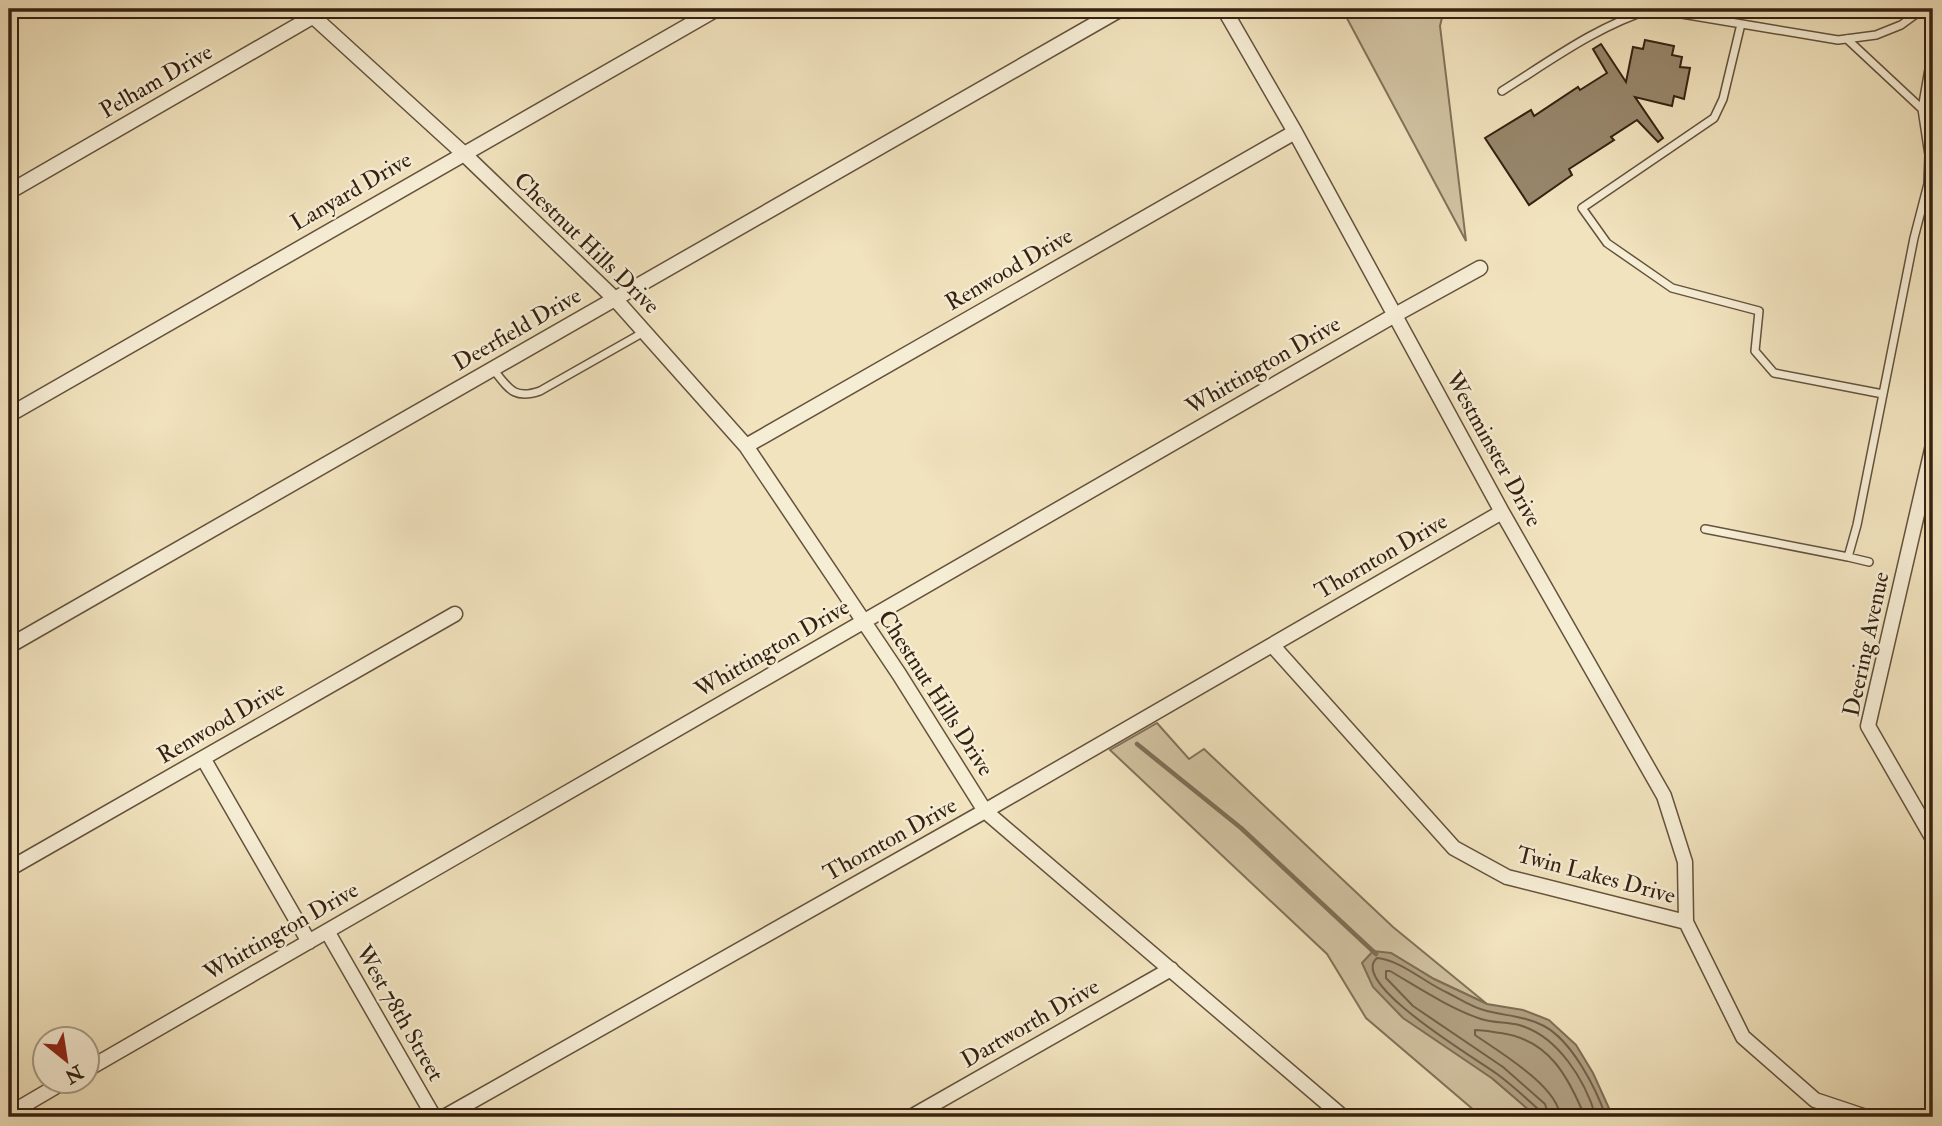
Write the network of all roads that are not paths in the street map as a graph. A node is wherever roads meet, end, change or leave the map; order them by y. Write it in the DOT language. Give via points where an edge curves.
graph roads {
  1 [pos="717,9"];
  2 [pos="1121,9"];
  3 [pos="1224,9"];
  4 [pos="1923,9"];
  5 [pos="315,11"];
  6 [pos="1741,24"];
  7 [pos="1847,39"];
  8 [pos="1933,46"];
  9 [pos="1502,91"];
  10 [pos="1922,110"];
  11 [pos="1295,132"];
  12 [pos="463,153"];
  13 [pos="9,192"];
  14 [pos="1480,268"];
  15 [pos="616,300"];
  16 [pos="1395,315"];
  17 [pos="645,331"];
  18 [pos="493,369"];
  19 [pos="1883,394"];
  20 [pos="9,415"];
  21 [pos="1933,445"];
  22 [pos="746,446"];
  23 [pos="1929,490"];
  24 [pos="1502,512"];
  25 [pos="1705,529"];
  26 [pos="1848,557"];
  27 [pos="1869,562"];
  28 [pos="455,614"];
  29 [pos="863,622"];
  30 [pos="1272,645"];
  31 [pos="9,646"];
  32 [pos="203,758"];
  33 [pos="985,811"];
  34 [pos="1933,839"];
  35 [pos="9,869"];
  36 [pos="1686,922"];
  37 [pos="327,931"];
  38 [pos="309,942"];
  39 [pos="1171,969"];
  40 [pos="102,1061"];
  41 [pos="43,1094"];
  42 [pos="9,1114"];
  43 [pos="434,1117"];
  44 [pos="444,1117"];
  45 [pos="911,1117"];
  46 [pos="1343,1117"];
  47 [pos="1866,1117"];
  1 -- 12 [label="street, Lanyard Drive"];
  2 -- 15 [label="street, Deerfield Drive"];
  3 -- 11 [label="street, Westminster Drive"];
  4 -- 7 [label="lane" via="1876,35"];
  5 -- 12 [label="street, Chestnut Hills Drive"];
  5 -- 13 [label="street, Pelham Drive"];
  6 -- 7 [label="lane"];
  6 -- 9 [label="lane" via="1652,9 1600,30"];
  6 -- 19 [label="lane" via="1714,118 1582,208 1607,243 1672,288 1759,311 1755,351 1774,373"];
  7 -- 10 [label="lane"];
  8 -- 10 [label="lane"];
  10 -- 19 [label="lane" via="1928,184"];
  11 -- 16 [label="street, Westminster Drive"];
  11 -- 22 [label="street, Renwood Drive"];
  12 -- 15 [label="street, Chestnut Hills Drive"];
  12 -- 20 [label="street, Lanyard Drive"];
  14 -- 16 [label="street, Whittington Drive"];
  15 -- 17 [label="street, Chestnut Hills Drive"];
  15 -- 18 [label="street, Deerfield Drive"];
  16 -- 24 [label="street, Westminster Drive"];
  16 -- 29 [label="street, Whittington Drive"];
  17 -- 18 [label="lane" via="526,396 516,394"];
  17 -- 22 [label="street, Chestnut Hills Drive"];
  18 -- 31 [label="street, Deerfield Drive"];
  19 -- 26 [label="lane"];
  21 -- 23 [label="street, Deering Avenue"];
  22 -- 29 [label="street, Chestnut Hills Drive"];
  23 -- 34 [label="street, Deering Avenue" via="1868,726"];
  24 -- 30 [label="street, Thornton Drive"];
  24 -- 36 [label="street, Westminster Drive" via="1664,796 1685,862"];
  25 -- 26 [label="lane"];
  26 -- 27 [label="lane"];
  28 -- 32 [label="street, Renwood Drive"];
  29 -- 33 [label="street, Chestnut Hills Drive"];
  29 -- 37 [label="street, Whittington Drive"];
  30 -- 33 [label="street, Thornton Drive"];
  30 -- 36 [label="street, Twin Lakes Drive" via="1454,848 1507,877"];
  32 -- 35 [label="street, Renwood Drive"];
  32 -- 38 [label="street"];
  33 -- 39 [label="street, Chestnut Hills Drive"];
  33 -- 44 [label="street, Thornton Drive"];
  36 -- 47 [label="street, Twin Lakes Drive" via="1743,1037 1815,1100"];
  37 -- 38 [label="street, Whittington Drive"];
  37 -- 43 [label="street, West 78th Street"];
  38 -- 40 [label="street, Whittington Drive"];
  39 -- 45 [label="street, Dartworth Drive"];
  39 -- 46 [label="street, Chestnut Hills Drive"];
  41 -- 42 [label="street"];
}
